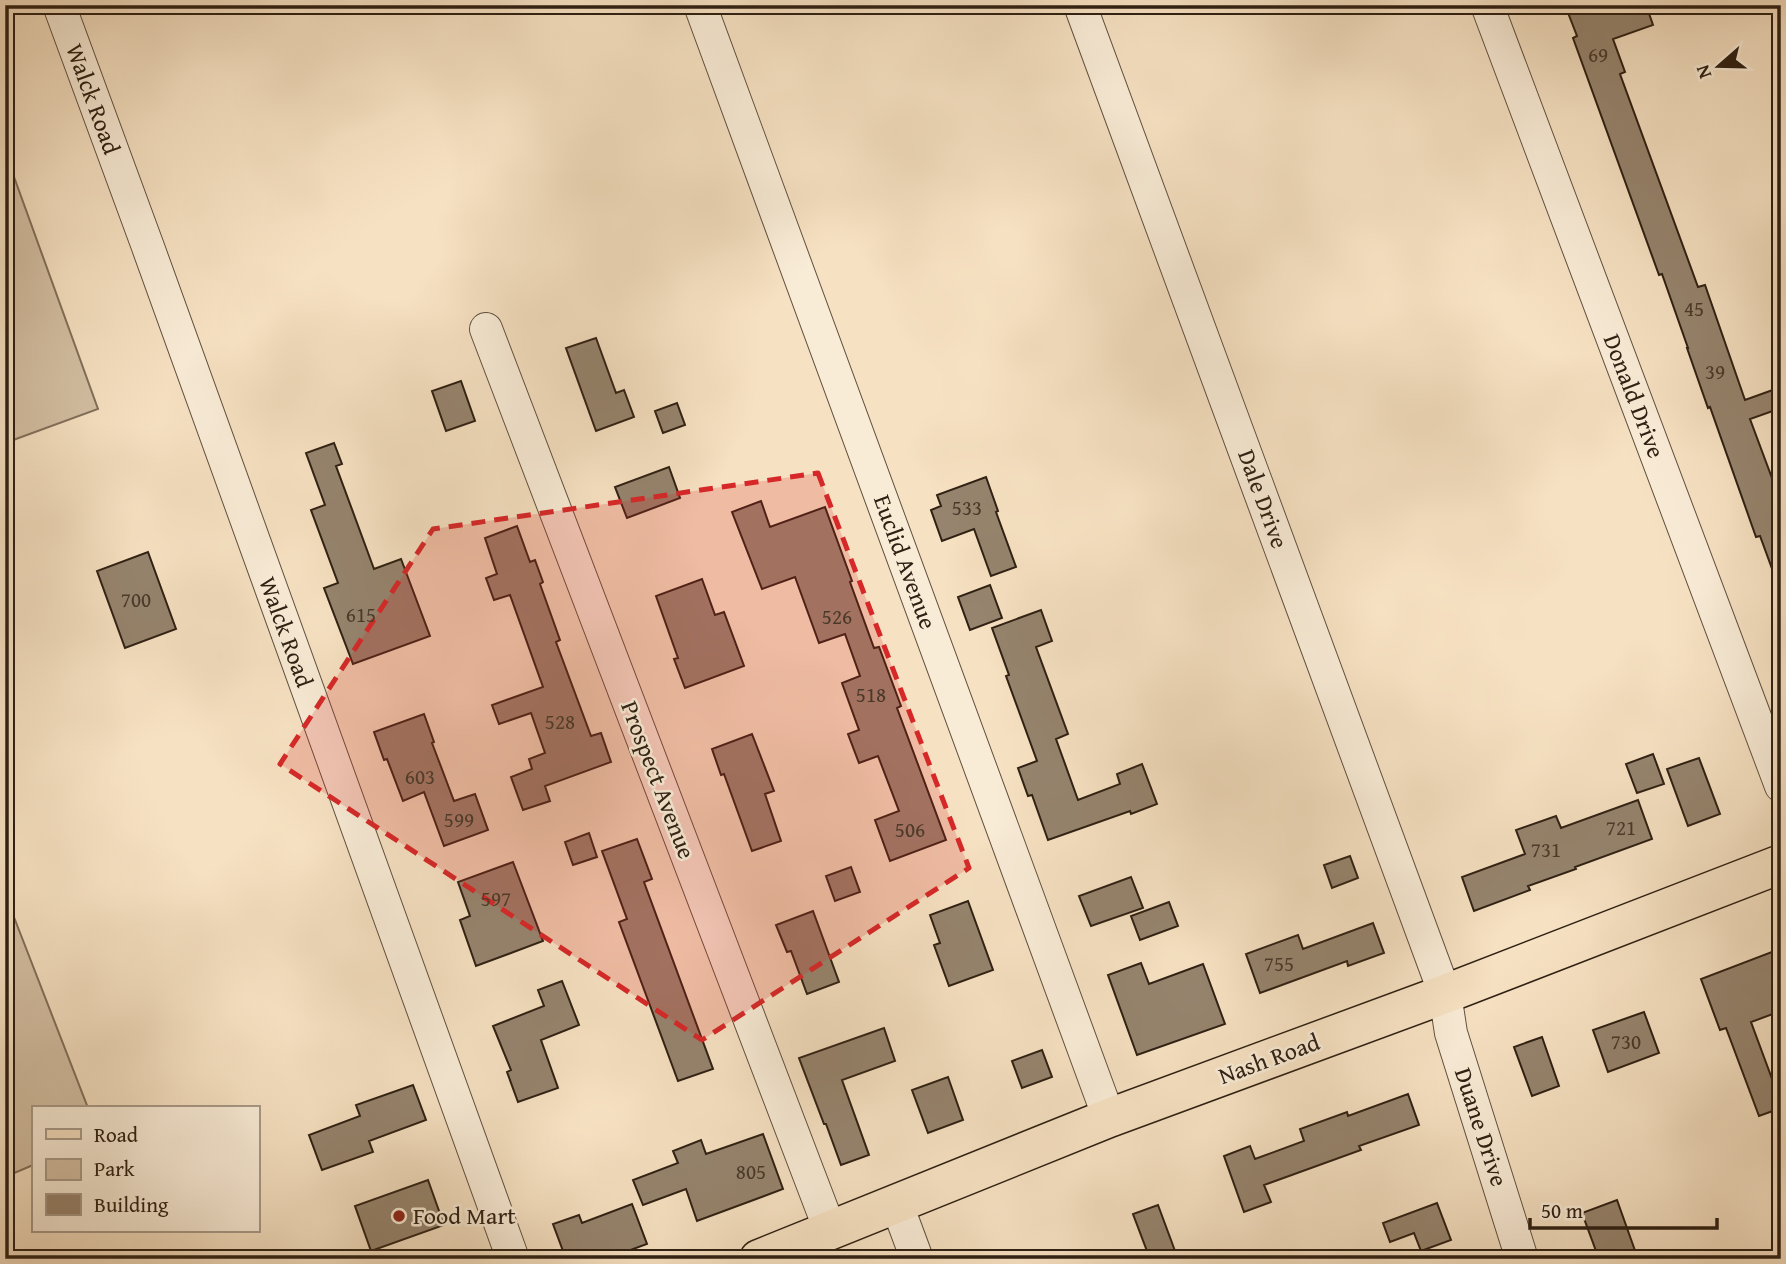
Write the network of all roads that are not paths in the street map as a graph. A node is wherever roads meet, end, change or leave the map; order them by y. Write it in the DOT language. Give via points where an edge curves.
graph roads {
  1 [pos="59,5"];
  2 [pos="700,5"];
  3 [pos="1080,5"];
  4 [pos="1487,5"];
  5 [pos="486,329"];
  6 [pos="1781,786"];
  7 [pos="1781,864"];
  8 [pos="1445,994"];
  9 [pos="1109,1118"];
  10 [pos="897,1205"];
  11 [pos="830,1230"];
  12 [pos="513,1259"];
  13 [pos="759,1259"];
  14 [pos="917,1259"];
  15 [pos="1522,1259"];
  1 -- 12 [label="street, Walck Road"];
  2 -- 9 [label="street, Euclid Avenue"];
  3 -- 8 [label="street, Dale Drive"];
  4 -- 6 [label="street, Donald Drive"];
  5 -- 11 [label="street, Prospect Avenue"];
  7 -- 8 [label="main road, Nash Road"];
  8 -- 9 [label="main road, Nash Road"];
  8 -- 15 [label="street, Duane Drive" via="1451,1033"];
  9 -- 10 [label="main road, Nash Road"];
  10 -- 11 [label="main road, Nash Road"];
  10 -- 14 [label="street"];
  11 -- 13 [label="main road, Nash Road"];
}
